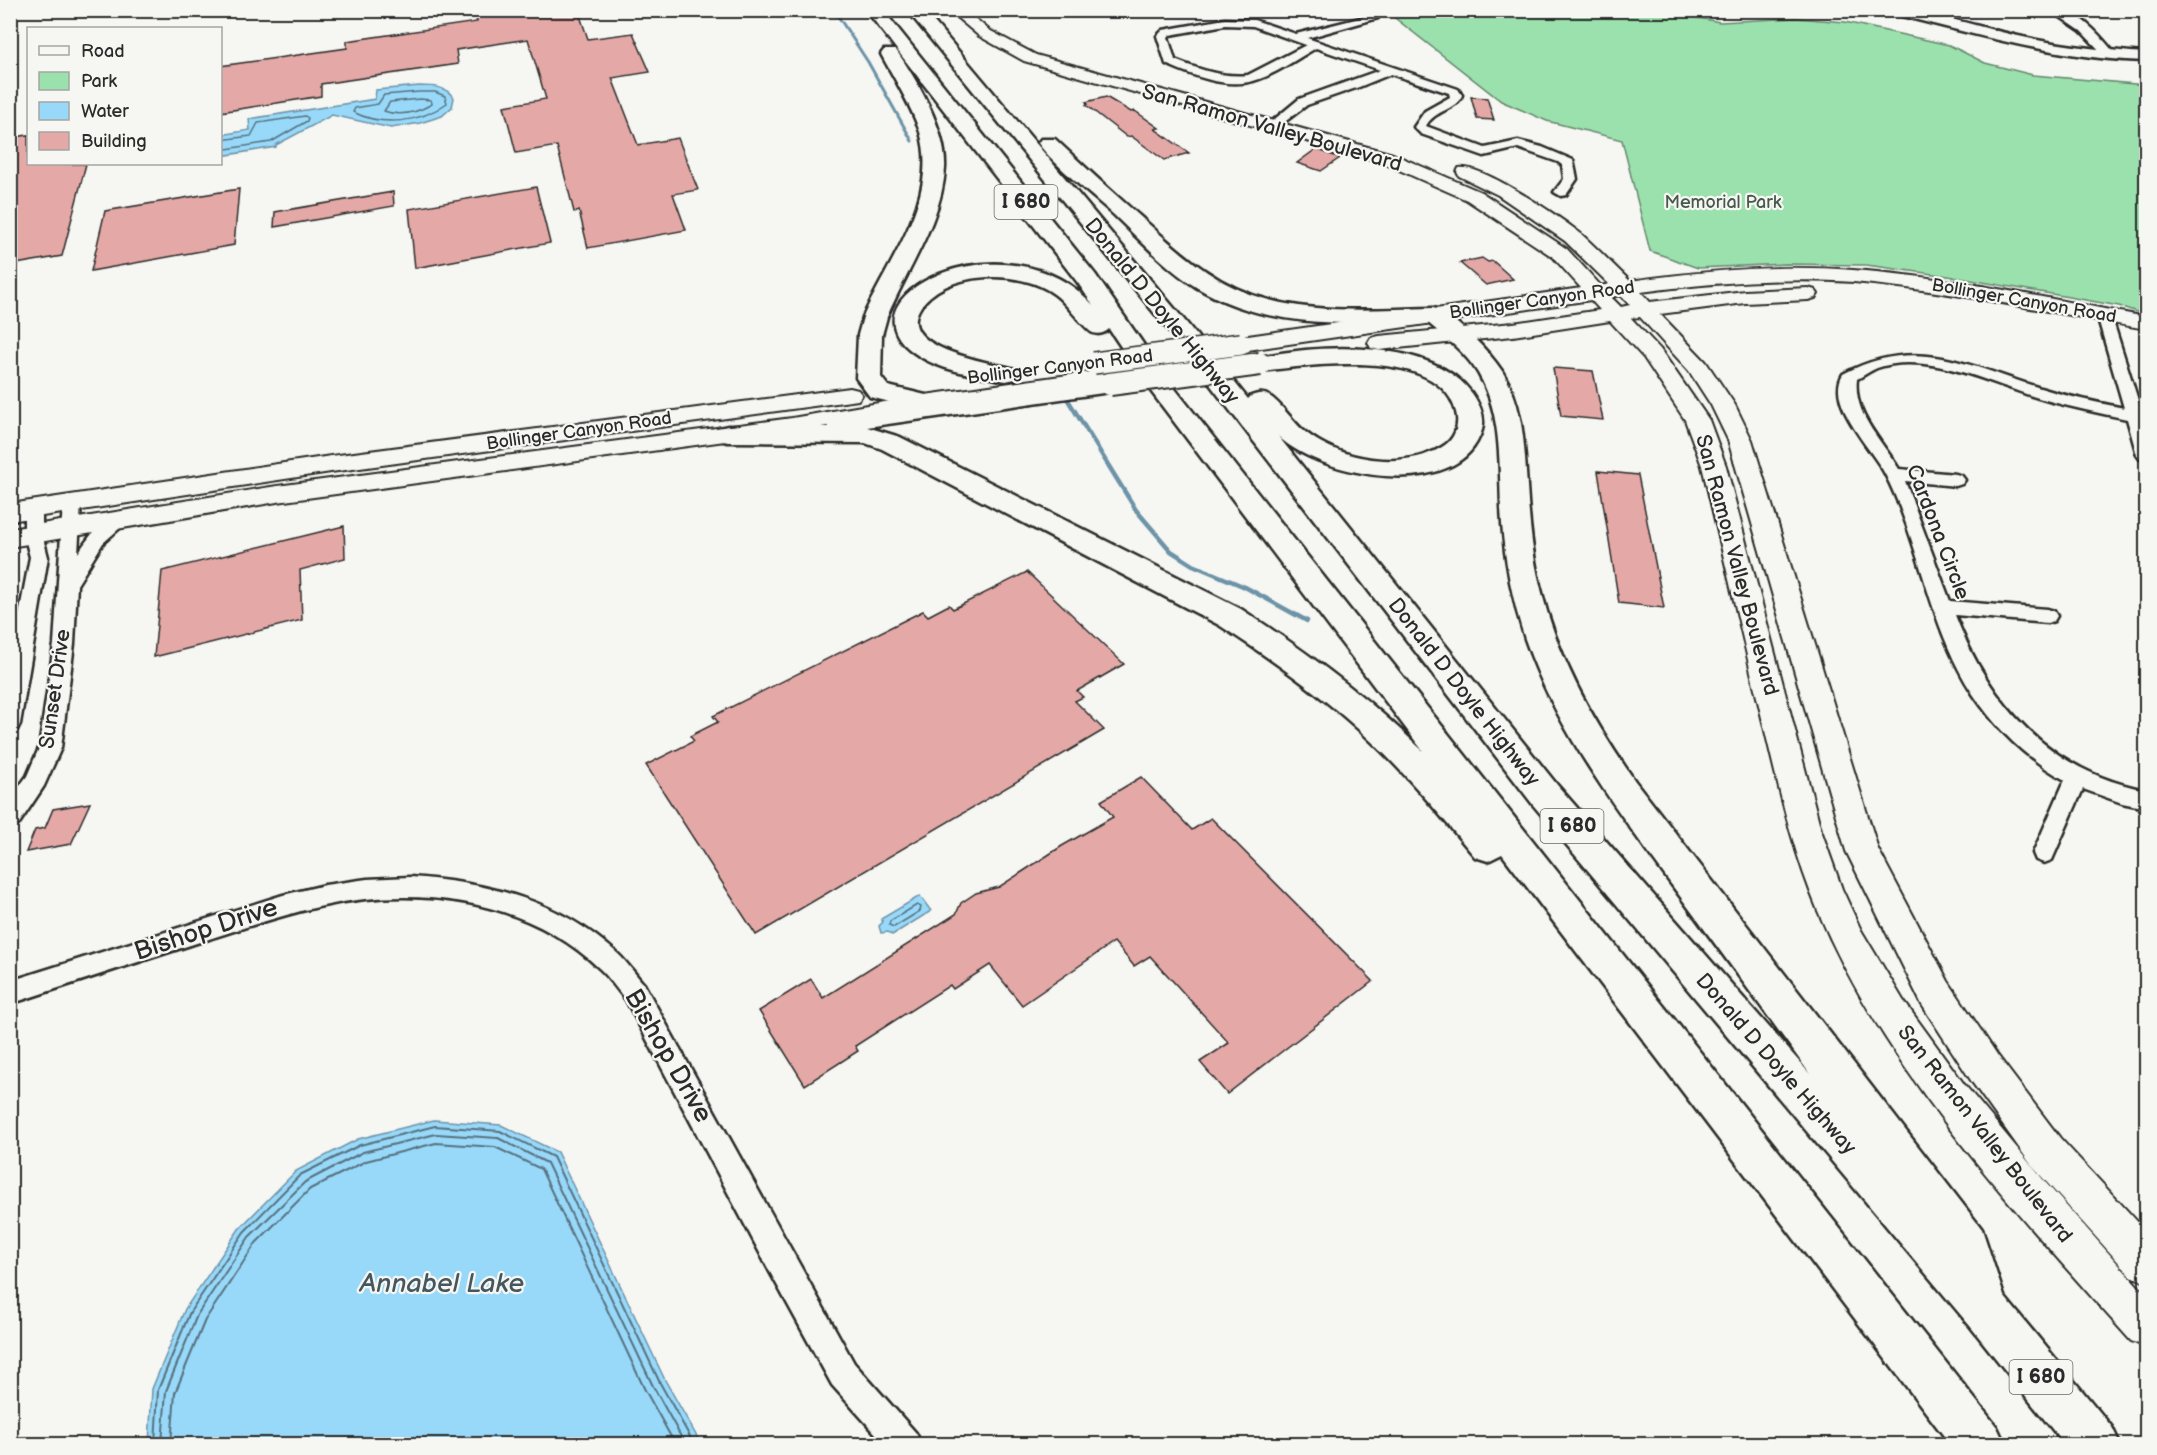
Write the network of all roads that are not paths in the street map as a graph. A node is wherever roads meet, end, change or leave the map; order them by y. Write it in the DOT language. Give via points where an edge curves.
graph roads {
  1 [pos="915,10"];
  2 [pos="955,10"];
  3 [pos="978,10"];
  4 [pos="1360,10"];
  5 [pos="1895,10"];
  6 [pos="2073,10"];
  7 [pos="2057,11"];
  8 [pos="880,18"];
  9 [pos="1296,37"];
  10 [pos="1316,44"];
  11 [pos="2110,55"];
  12 [pos="2146,57"];
  13 [pos="1390,70"];
  14 [pos="1281,121"];
  15 [pos="1013,129"];
  16 [pos="1561,192"];
  17 [pos="1482,201"];
  18 [pos="1552,224"];
  19 [pos="1625,288"];
  20 [pos="1595,292"];
  21 [pos="1645,310"];
  22 [pos="1614,313"];
  23 [pos="2106,321"];
  24 [pos="2146,322"];
  25 [pos="1556,324"];
  26 [pos="1444,325"];
  27 [pos="1177,326"];
  28 [pos="2146,335"];
  29 [pos="1652,354"];
  30 [pos="1252,355"];
  31 [pos="1006,374"];
  32 [pos="1103,374"];
  33 [pos="1159,385"];
  34 [pos="879,392"];
  35 [pos="925,402"];
  36 [pos="2135,416"];
  37 [pos="792,425"];
  38 [pos="728,434"];
  39 [pos="2146,455"];
  40 [pos="1894,474"];
  41 [pos="1956,480"];
  42 [pos="70,515"];
  43 [pos="120,520"];
  44 [pos="22,523"];
  45 [pos="66,587"];
  46 [pos="1942,607"];
  47 [pos="2047,616"];
  48 [pos="10,724"];
  49 [pos="2077,778"];
  50 [pos="2146,799"];
  51 [pos="10,818"];
  52 [pos="2044,853"];
  53 [pos="1598,954"];
  54 [pos="10,993"];
  55 [pos="2146,1261"];
  56 [pos="1986,1310"];
  57 [pos="2146,1326"];
  58 [pos="905,1444"];
  59 [pos="1980,1444"];
  60 [pos="2096,1444"];
  1 -- 15 [label="highway, Donald D Doyle Highway / I 680"];
  2 -- 14 [label="main road, San Ramon Valley Boulevard" via="984,33 1030,58"];
  3 -- 14 [label="main road, San Ramon Valley Boulevard" via="1015,34 1061,53"];
  4 -- 9 [label="street" via="1373,18"];
  5 -- 11 [label="street" via="2016,40"];
  6 -- 7 [label="street"];
  7 -- 11 [label="street" via="2096,38"];
  8 -- 33 [label="highway, Donald D Doyle Highway / I 680" via="1087,279"];
  8 -- 34 [label="highway" via="881,36 927,126 936,159 932,192 882,297 870,335 868,378"];
  9 -- 10 [label="street"];
  9 -- 10 [label="street" via="1240,21 1167,32 1162,40 1170,62 1242,80"];
  10 -- 13 [label="street"];
  11 -- 12 [label="street"];
  13 -- 14 [label="street" via="1303,102"];
  13 -- 16 [label="street" via="1454,91 1455,99 1420,123 1425,131 1484,152 1521,145 1562,159 1568,163 1571,179"];
  14 -- 17 [label="main road, San Ramon Valley Boulevard" via="1387,158"];
  14 -- 18 [label="main road, San Ramon Valley Boulevard" via="1404,148 1505,191"];
  15 -- 26 [label="highway" via="1044,140 1190,272 1213,287 1272,308 1305,314"];
  15 -- 27 [label="highway, Donald D Doyle Highway / I 680"];
  17 -- 18 [label="main road" via="1495,200 1530,219"];
  17 -- 20 [label="main road, San Ramon Valley Boulevard" via="1560,254"];
  18 -- 19 [label="main road, San Ramon Valley Boulevard" via="1572,237"];
  19 -- 20 [label="main road, Bollinger Canyon Road"];
  19 -- 21 [label="main road, San Ramon Valley Boulevard"];
  19 -- 23 [label="main road, Bollinger Canyon Road" via="1750,275 1825,275 1928,284"];
  20 -- 22 [label="main road, San Ramon Valley Boulevard"];
  20 -- 26 [label="main road, Bollinger Canyon Road"];
  21 -- 22 [label="main road, Bollinger Canyon Road"];
  21 -- 23 [label="main road, Bollinger Canyon Road" via="1762,296 1859,295"];
  21 -- 55 [label="main road, San Ramon Valley Boulevard" via="1698,367 1740,440 1862,851 1913,952 1941,1003 2046,1152"];
  22 -- 25 [label="main road, Bollinger Canyon Road"];
  22 -- 29 [label="main road, San Ramon Valley Boulevard"];
  23 -- 24 [label="main road, Bollinger Canyon Road"];
  23 -- 28 [label="main road, Bollinger Canyon Road"];
  23 -- 36 [label="street"];
  25 -- 26 [label="main road, Bollinger Canyon Road"];
  25 -- 29 [label="main road" via="1612,333"];
  26 -- 30 [label="main road, Bollinger Canyon Road"];
  26 -- 30 [label="main road, Bollinger Canyon Road"];
  26 -- 56 [label="highway" via="1474,351 1496,378 1504,400 1524,584 1543,647 1572,713 1623,791 1966,1245"];
  27 -- 30 [label="highway" via="1197,331 1285,429 1321,454 1372,468 1414,467 1444,457 1468,435 1471,421 1459,392 1428,370 1378,357"];
  27 -- 56 [label="highway, Donald D Doyle Highway / I 680" via="1546,796"];
  29 -- 57 [label="main road, San Ramon Valley Boulevard" via="1697,420 1714,466 1805,830 1840,924 1891,1014 1949,1095 2044,1213"];
  30 -- 32 [label="highway, bridge"];
  31 -- 32 [label="main road, Bollinger Canyon Road"];
  31 -- 33 [label="highway" via="946,360 915,341 905,320 914,299 941,280 962,273 1005,270 1046,279 1073,298 1140,376"];
  31 -- 34 [label="main road, Bollinger Canyon Road"];
  32 -- 35 [label="main road, Bollinger Canyon Road"];
  32 -- 37 [label="highway" via="822,426"];
  33 -- 53 [label="highway, Donald D Doyle Highway / I 680"];
  34 -- 35 [label="highway"];
  34 -- 42 [label="main road, Bollinger Canyon Road" via="332,464"];
  35 -- 37 [label="main road, Bollinger Canyon Road"];
  36 -- 39 [label="street"];
  36 -- 40 [label="street, Cardona Circle" via="2048,396 1934,362 1905,359 1860,368 1849,376 1848,394 1856,415"];
  37 -- 38 [label="main road, Bollinger Canyon Road"];
  38 -- 43 [label="main road, Bollinger Canyon Road" via="277,494"];
  38 -- 53 [label="highway" via="867,435 891,443 1230,616 1308,669 1383,732 1465,818 1540,908"];
  40 -- 41 [label="street"];
  40 -- 46 [label="street, Cardona Circle"];
  42 -- 43 [label="main road, Bollinger Canyon Road"];
  42 -- 44 [label="main road, Bollinger Canyon Road"];
  42 -- 45 [label="street, Sunset Drive"];
  43 -- 45 [label="street" via="97,539"];
  44 -- 48 [label="street, Sunset Drive" via="39,557"];
  45 -- 51 [label="street, Sunset Drive" via="64,644 50,748 36,780"];
  46 -- 47 [label="street"];
  46 -- 49 [label="street, Cardona Circle" via="1971,674 1994,710 2029,747"];
  49 -- 50 [label="street, Cardona Circle"];
  49 -- 52 [label="street"];
  53 -- 59 [label="highway, Donald D Doyle Highway / I 680"];
  54 -- 58 [label="street, Bishop Drive" via="285,905 391,887 454,888 498,898 557,922 606,958 635,992 843,1374"];
  56 -- 60 [label="highway, Donald D Doyle Highway / I 680"];
}
